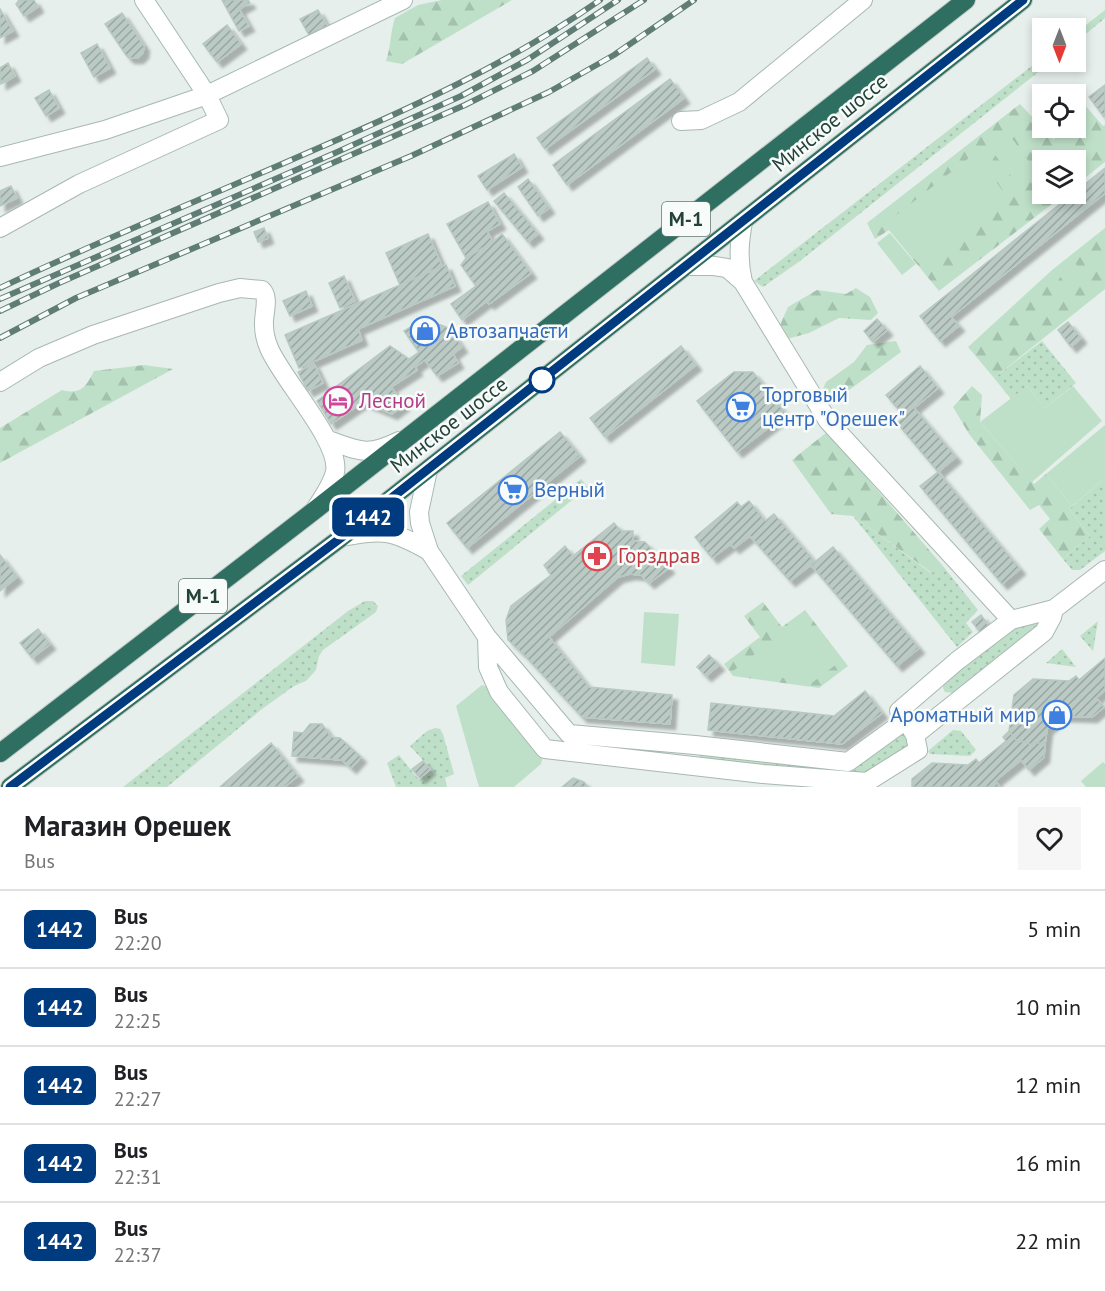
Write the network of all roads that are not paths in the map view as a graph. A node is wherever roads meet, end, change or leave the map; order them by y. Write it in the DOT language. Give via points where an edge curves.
graph roads {
  1 [pos="144,0"];
  2 [pos="403,0"];
  3 [pos="863,0"];
  4 [pos="966,0"];
  5 [pos="1023,0"];
  6 [pos="207,95"];
  7 [pos="681,122"];
  8 [pos="0,157"];
  9 [pos="743,222"];
  10 [pos="0,228"];
  11 [pos="688,266"];
  12 [pos="743,282"];
  13 [pos="0,382"];
  14 [pos="406,438"];
  15 [pos="328,440"];
  16 [pos="428,470"];
  17 [pos="315,510"];
  18 [pos="342,537"];
  19 [pos="429,551"];
  20 [pos="1105,570"];
  21 [pos="1054,609"];
  22 [pos="1011,620"];
  23 [pos="487,637"];
  24 [pos="907,722"];
  25 [pos="0,753"];
  26 [pos="885,780"];
  27 [pos="10,787"];
  1 -- 6 [label="street"];
  2 -- 6 [label="street"];
  3 -- 7 [label="street" via="740,102 701,120"];
  4 -- 14 [label="highway, Минское шоссе / М-1"];
  5 -- 9 [label="highway, Минское шоссе / М-1"];
  6 -- 8 [label="street" via="105,130"];
  6 -- 10 [label="street" via="219,120 79,184"];
  9 -- 11 [label="highway, Минское шоссе / М-1"];
  9 -- 12 [label="street" via="738,264"];
  11 -- 12 [label="street" via="727,268"];
  11 -- 16 [label="highway, Минское шоссе / М-1"];
  12 -- 22 [label="street" via="828,421"];
  13 -- 15 [label="street" via="39,358 93,335 219,293 258,288 265,293 263,328 270,350"];
  14 -- 15 [label="street" via="366,452"];
  14 -- 17 [label="highway, Минское шоссе / М-1"];
  15 -- 17 [label="street" via="335,471"];
  16 -- 18 [label="highway, Минское шоссе / М-1"];
  16 -- 19 [label="street" via="419,512"];
  17 -- 25 [label="highway, Минское шоссе / М-1"];
  18 -- 19 [label="street" via="388,533 403,536"];
  18 -- 27 [label="highway, Минское шоссе / М-1"];
  19 -- 23 [label="street"];
  20 -- 21 [label="street"];
  21 -- 22 [label="street"];
  21 -- 24 [label="street" via="1044,632"];
  22 -- 24 [label="street" via="936,679"];
  23 -- 24 [label="street" via="569,734 848,762"];
  23 -- 26 [label="street" via="488,667 499,692 546,749 800,777"];
  24 -- 26 [label="street" via="918,750"];
}
